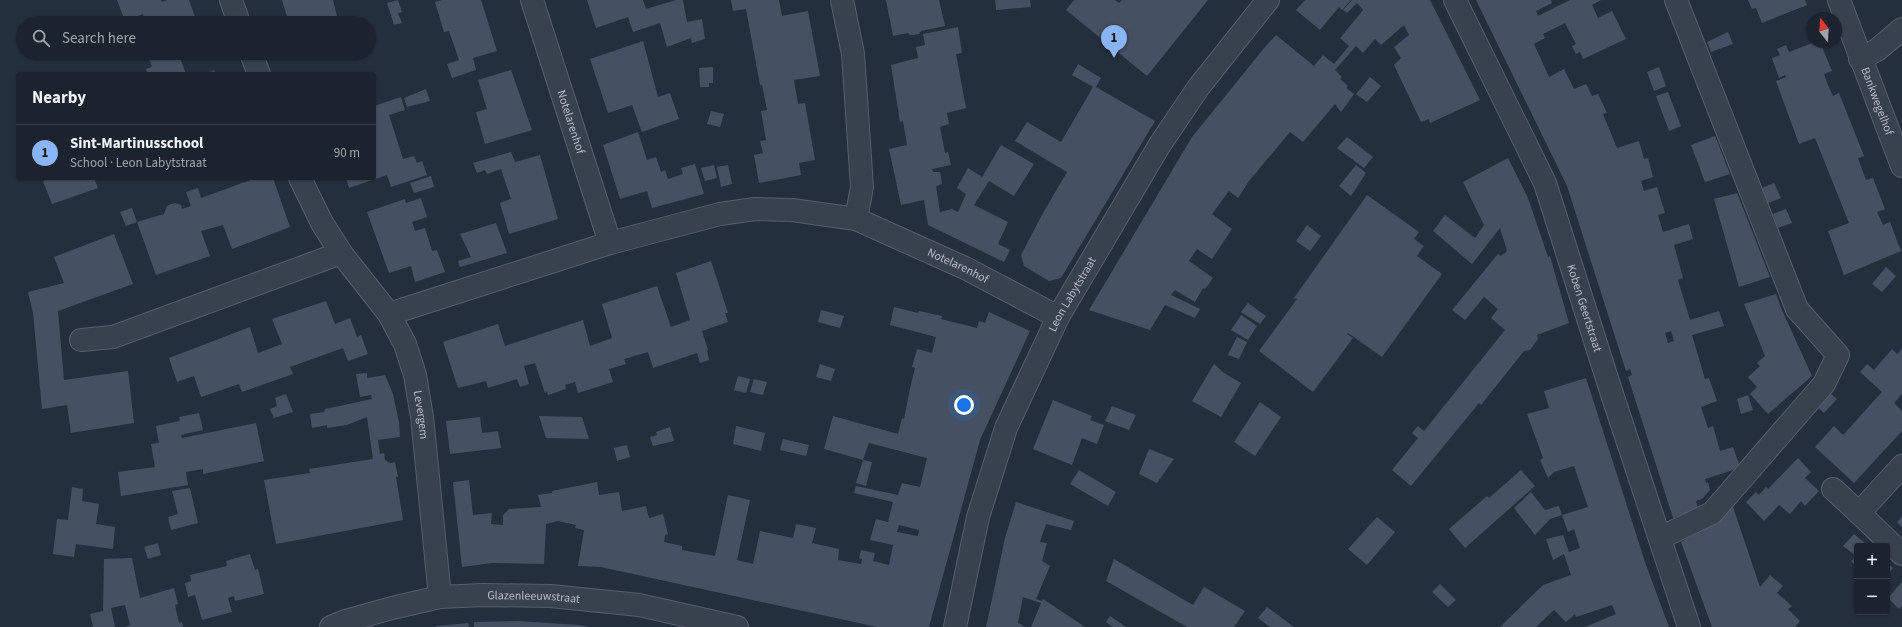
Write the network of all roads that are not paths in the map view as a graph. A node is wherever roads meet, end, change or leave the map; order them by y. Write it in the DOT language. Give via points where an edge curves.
graph roads {
  1 [pos="231,0"];
  2 [pos="532,0"];
  3 [pos="842,0"];
  4 [pos="1268,0"];
  5 [pos="1455,0"];
  6 [pos="1676,0"];
  7 [pos="1838,0"];
  8 [pos="237,16"];
  9 [pos="1902,29"];
  10 [pos="1860,59"];
  11 [pos="254,60"];
  12 [pos="258,72"];
  13 [pos="1902,166"];
  14 [pos="301,180"];
  15 [pos="856,219"];
  16 [pos="610,243"];
  17 [pos="341,253"];
  18 [pos="389,314"];
  19 [pos="1058,317"];
  20 [pos="81,340"];
  21 [pos="1902,466"];
  22 [pos="1833,489"];
  23 [pos="1859,513"];
  24 [pos="1660,538"];
  25 [pos="1902,554"];
  26 [pos="440,597"];
  27 [pos="331,627"];
  28 [pos="737,627"];
  29 [pos="955,627"];
  30 [pos="1689,627"];
  1 -- 8 [label="street"];
  2 -- 16 [label="street, Notelarenhof"];
  3 -- 15 [label="street" via="853,54 862,187"];
  4 -- 19 [label="street, Leon Labytstraat" via="1198,88 1159,146"];
  5 -- 24 [label="street, Koben Geertstraat" via="1545,183"];
  6 -- 24 [label="street" via="1797,309 1838,355 1824,384 1712,513"];
  7 -- 10 [label="street, Bankwegelhof"];
  9 -- 10 [label="street, Bankwegelhof" via="1877,50"];
  10 -- 13 [label="street, Bankwegelhof"];
  11 -- 12 [label="street"];
  14 -- 17 [label="street, Levergem" via="322,223"];
  15 -- 16 [label="street, Notelarenhof" via="792,210 755,209 720,214"];
  15 -- 19 [label="street, Notelarenhof" via="965,268"];
  16 -- 18 [label="street, Notelarenhof"];
  17 -- 18 [label="street, Levergem"];
  17 -- 20 [label="street" via="113,337"];
  18 -- 26 [label="street, Levergem" via="405,344 415,375 423,424"];
  19 -- 29 [label="street, Leon Labytstraat" via="1006,428 978,517"];
  21 -- 23 [label="street"];
  22 -- 23 [label="street"];
  23 -- 25 [label="street"];
  24 -- 30 [label="street, Koben Geertstraat"];
  26 -- 27 [label="street, Glazenleeuwstraat" via="392,608"];
  26 -- 28 [label="street, Glazenleeuwstraat" via="551,596 640,605"];
}
